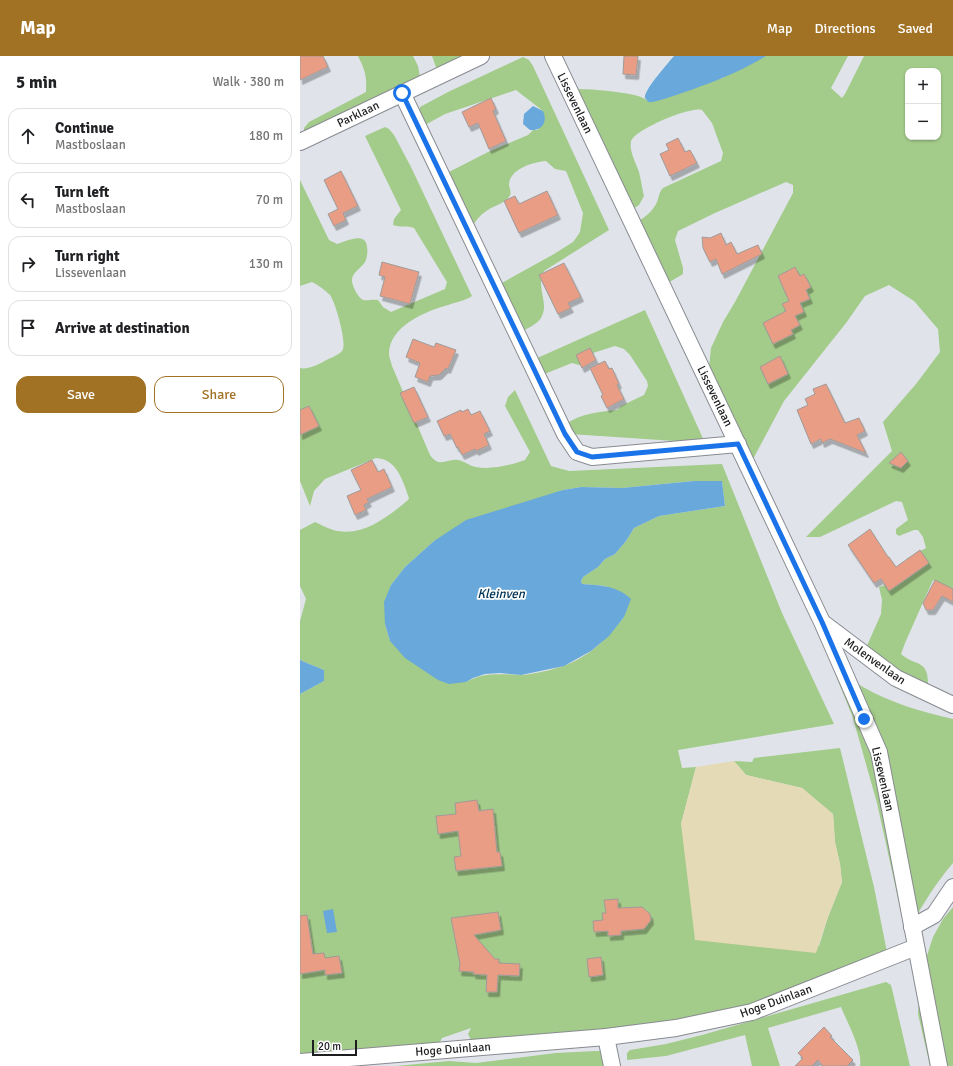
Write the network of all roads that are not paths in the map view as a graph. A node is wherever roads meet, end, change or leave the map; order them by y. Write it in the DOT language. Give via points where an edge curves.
graph roads {
  1 [pos="481,56"];
  2 [pos="553,56"];
  3 [pos="402,93"];
  4 [pos="300,142"];
  5 [pos="738,444"];
  6 [pos="822,622"];
  7 [pos="953,705"];
  8 [pos="953,887"];
  9 [pos="912,926"];
  10 [pos="916,947"];
  11 [pos="606,1037"];
  12 [pos="300,1062"];
  13 [pos="612,1066"];
  14 [pos="939,1066"];
  1 -- 3 [label="street, Parklaan"];
  2 -- 5 [label="street, Lissevenlaan"];
  3 -- 4 [label="street, Parklaan"];
  3 -- 5 [label="street" via="565,434 577,452 592,457"];
  5 -- 6 [label="street, Lissevenlaan"];
  6 -- 7 [label="street, Molenvenlaan" via="896,678"];
  6 -- 9 [label="street, Lissevenlaan" via="879,752"];
  8 -- 9 [label="street" via="934,915"];
  9 -- 10 [label="street, Lissevenlaan"];
  10 -- 11 [label="street, Hoge Duinlaan" via="752,1012 676,1028"];
  10 -- 14 [label="street, Lissevenlaan"];
  11 -- 12 [label="street, Hoge Duinlaan"];
  11 -- 13 [label="street"];
}
